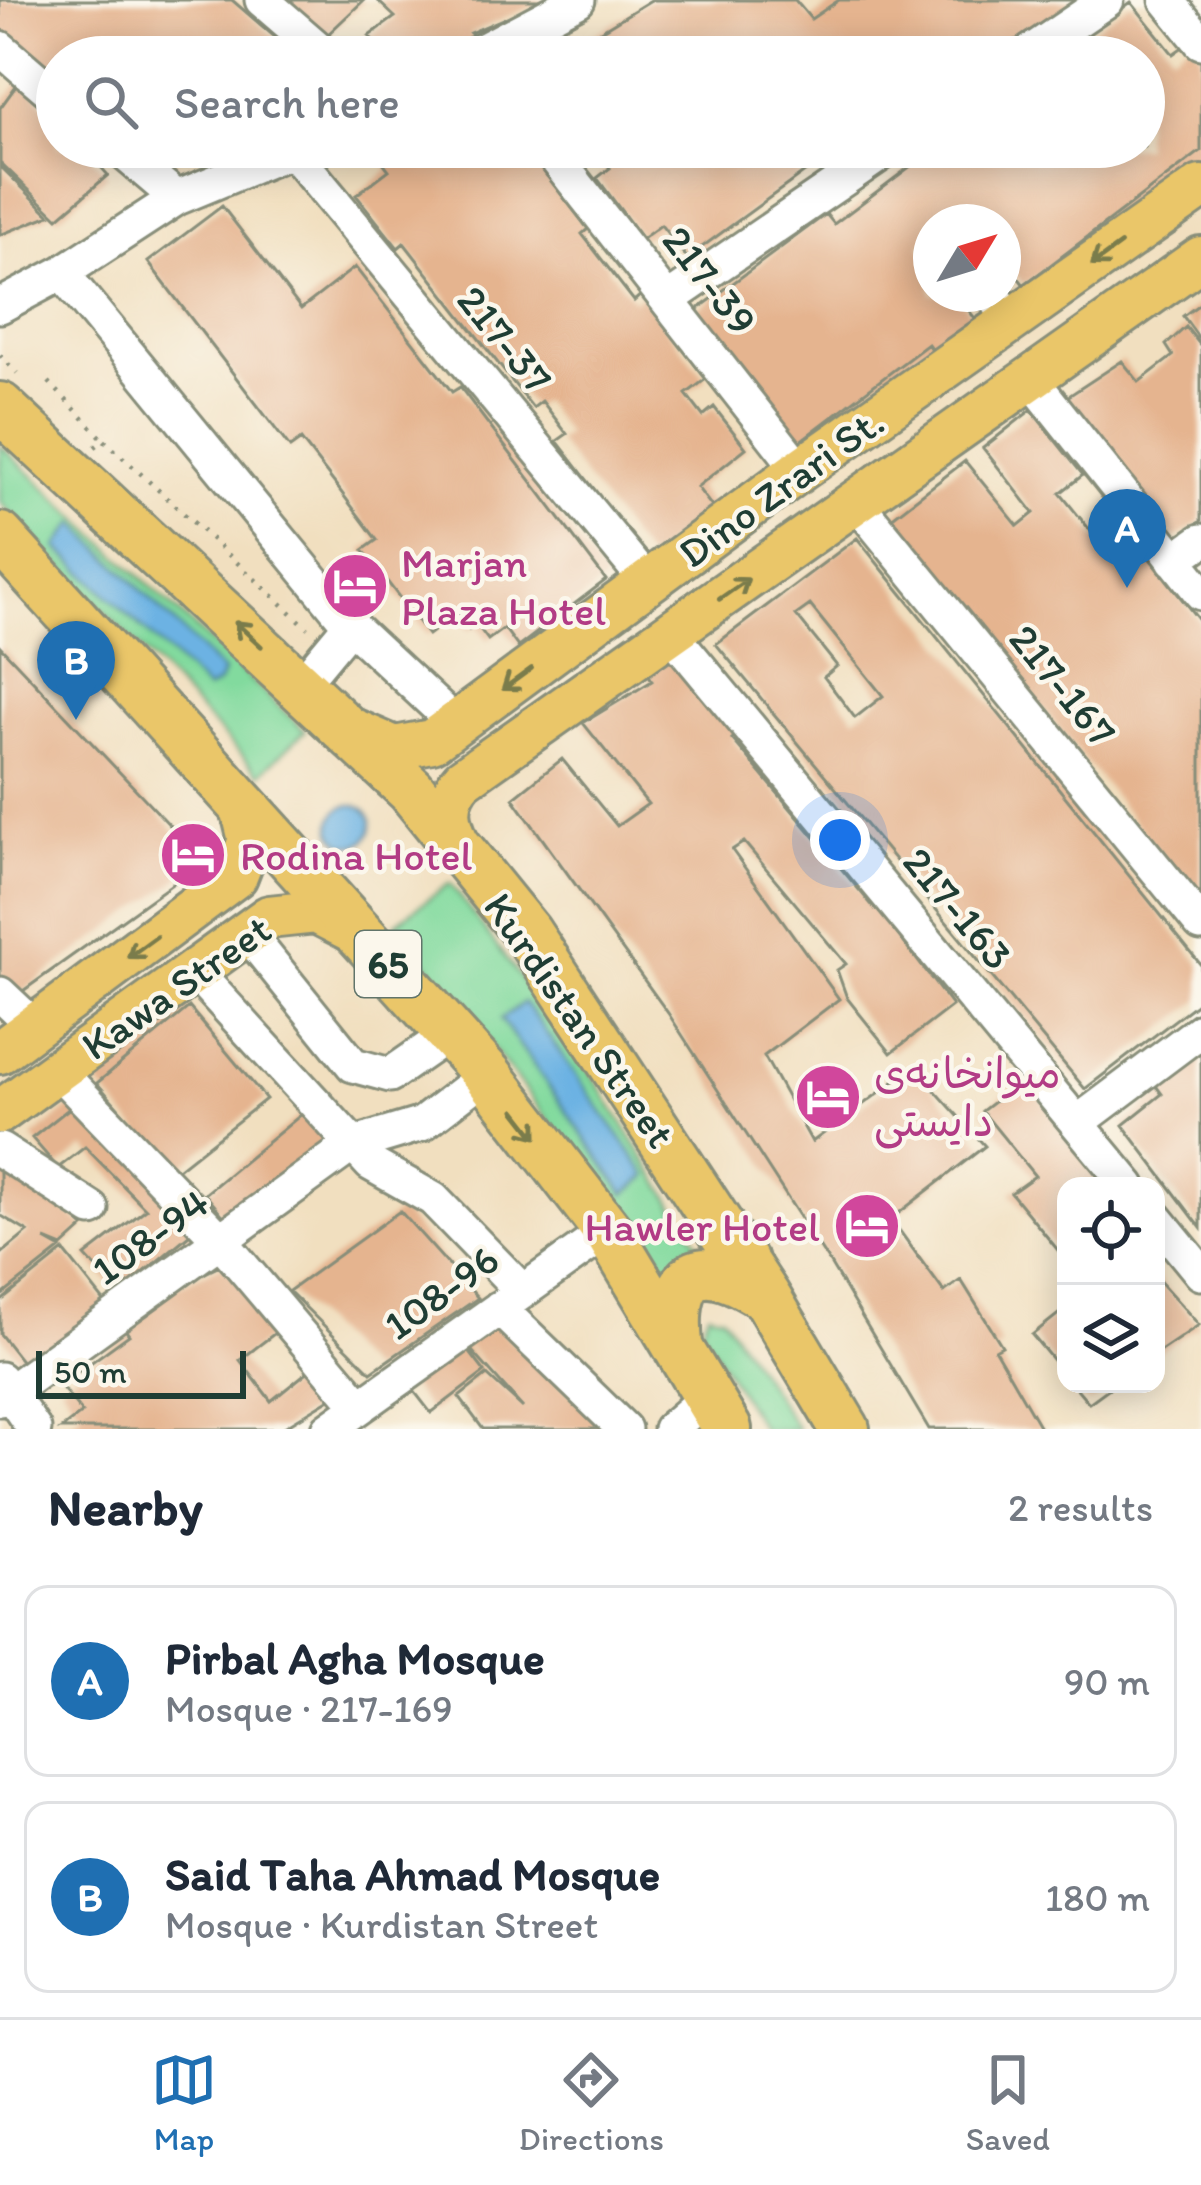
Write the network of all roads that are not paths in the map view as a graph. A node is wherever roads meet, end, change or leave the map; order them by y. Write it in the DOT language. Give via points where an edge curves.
graph roads {
  1 [pos="262,0"];
  2 [pos="577,0"];
  3 [pos="1107,0"];
  4 [pos="1167,0"];
  5 [pos="304,36"];
  6 [pos="510,36"];
  7 [pos="1054,36"];
  8 [pos="1201,42"];
  9 [pos="0,48"];
  10 [pos="36,79"];
  11 [pos="142,168"];
  12 [pos="250,168"];
  13 [pos="311,168"];
  14 [pos="564,168"];
  15 [pos="860,168"];
  16 [pos="1201,187"];
  17 [pos="177,198"];
  18 [pos="1201,258"];
  19 [pos="62,274"];
  20 [pos="1021,296"];
  21 [pos="668,299"];
  22 [pos="0,306"];
  23 [pos="997,312"];
  24 [pos="1031,379"];
  25 [pos="15,397"];
  26 [pos="800,470"];
  27 [pos="856,502"];
  28 [pos="0,537"];
  29 [pos="1187,550"];
  30 [pos="649,584"];
  31 [pos="1201,593"];
  32 [pos="671,632"];
  33 [pos="327,652"];
  34 [pos="455,723"];
  35 [pos="353,730"];
  36 [pos="490,760"];
  37 [pos="240,800"];
  38 [pos="462,851"];
  39 [pos="222,887"];
  40 [pos="1201,924"];
  41 [pos="246,934"];
  42 [pos="363,936"];
  43 [pos="194,971"];
  44 [pos="0,994"];
  45 [pos="34,1026"];
  46 [pos="1201,1030"];
  47 [pos="449,1034"];
  48 [pos="0,1052"];
  49 [pos="57,1070"];
  50 [pos="487,1074"];
  51 [pos="0,1112"];
  52 [pos="1077,1123"];
  53 [pos="352,1145"];
  54 [pos="0,1150"];
  55 [pos="1122,1177"];
  56 [pos="92,1209"];
  57 [pos="1165,1229"];
  58 [pos="608,1231"];
  59 [pos="220,1240"];
  60 [pos="1201,1273"];
  61 [pos="766,1298"];
  62 [pos="510,1299"];
  63 [pos="678,1343"];
  64 [pos="3,1390"];
  65 [pos="360,1406"];
  66 [pos="717,1413"];
  67 [pos="34,1429"];
  68 [pos="328,1429"];
  69 [pos="624,1429"];
  70 [pos="670,1429"];
  71 [pos="845,1429"];
  1 -- 5 [label="street"];
  2 -- 6 [label="street"];
  3 -- 7 [label="street"];
  4 -- 8 [label="street"];
  9 -- 10 [label="street"];
  11 -- 17 [label="street"];
  12 -- 17 [label="street"];
  13 -- 30 [label="street, 217-37"];
  14 -- 21 [label="street, 217-39"];
  15 -- 21 [label="street"];
  16 -- 20 [label="main road, Dino Zrari St., one-way"];
  17 -- 19 [label="street"];
  18 -- 24 [label="main road, Dino Zrari St."];
  19 -- 22 [label="street"];
  19 -- 33 [label="street"];
  21 -- 26 [label="street, 217-39"];
  23 -- 26 [label="main road, Dino Zrari St."];
  24 -- 27 [label="main road, Dino Zrari St."];
  24 -- 29 [label="street"];
  33 -- 25 [label="highway, Kurdistan Street, one-way"];
  26 -- 30 [label="main road, Dino Zrari St."];
  32 -- 27 [label="main road, Dino Zrari St., one-way"];
  27 -- 40 [label="street, 217-167"];
  28 -- 37 [label="highway, 65"];
  29 -- 31 [label="street"];
  30 -- 34 [label="main road, Dino Zrari St., one-way"];
  32 -- 36 [label="main road, Dino Zrari St."];
  32 -- 52 [label="street, 217-163"];
  33 -- 34 [label="street"];
  33 -- 35 [label="highway, Kurdistan Street"];
  34 -- 35 [label="main road, Dino Zrari St." via="414,747 376,743"];
  34 -- 36 [label="main road" via="462,751"];
  35 -- 38 [label="highway, Kurdistan Street"];
  36 -- 38 [label="main road, Dino Zrari St." via="451,793 449,826"];
  37 -- 39 [label="main road, Kawa Street" via="250,840"];
  37 -- 42 [label="highway, 65"];
  38 -- 61 [label="highway, Kurdistan Street" via="527,933"];
  39 -- 41 [label="main road" via="240,907"];
  39 -- 45 [label="main road, Kawa Street, one-way"];
  41 -- 42 [label="main road, Kawa Street" via="269,917 303,912"];
  41 -- 43 [label="main road, Kawa Street"];
  41 -- 47 [label="street" via="353,1065 390,1075"];
  42 -- 47 [label="highway, 65"];
  43 -- 49 [label="main road, Kawa Street"];
  43 -- 53 [label="street"];
  44 -- 45 [label="street"];
  45 -- 48 [label="main road, Kawa Street"];
  46 -- 52 [label="street"];
  47 -- 50 [label="highway, 65"];
  49 -- 51 [label="main road, Kawa Street"];
  49 -- 59 [label="street"];
  50 -- 53 [label="street, 108-94" via="422,1124"];
  50 -- 58 [label="highway, 65, one-way"];
  52 -- 55 [label="street, 217-163"];
  53 -- 59 [label="street, 108-94"];
  53 -- 62 [label="street" via="433,1199"];
  54 -- 56 [label="street"];
  57 -- 60 [label="street"];
  58 -- 62 [label="street, 108-96"];
  58 -- 63 [label="highway, 65"];
  59 -- 64 [label="street, 108-94"];
  59 -- 65 [label="street"];
  61 -- 63 [label="highway" via="725,1272 703,1273 675,1303"];
  61 -- 71 [label="highway, Kurdistan Street"];
  62 -- 65 [label="street, 108-96"];
  62 -- 69 [label="street"];
  63 -- 66 [label="highway, 65"];
  64 -- 67 [label="street"];
  65 -- 68 [label="street, 108-96"];
  66 -- 70 [label="street"];
}
